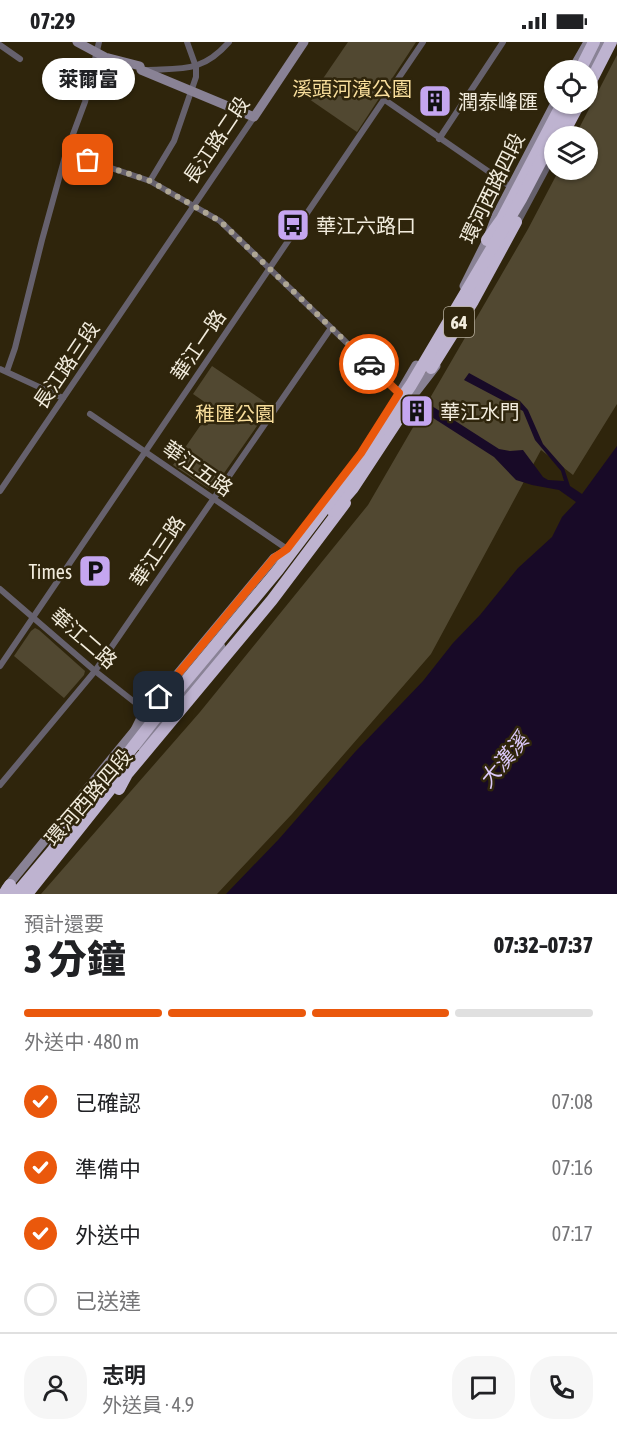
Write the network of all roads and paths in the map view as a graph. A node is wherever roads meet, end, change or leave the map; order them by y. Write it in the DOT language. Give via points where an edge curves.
graph roads {
  1 [pos="77,42"];
  2 [pos="188,42"];
  3 [pos="229,42"];
  4 [pos="304,42"];
  5 [pos="423,42"];
  6 [pos="503,42"];
  7 [pos="588,42"];
  8 [pos="594,42"];
  9 [pos="604,42"];
  10 [pos="613,42"];
  11 [pos="0,45"];
  12 [pos="99,47"];
  13 [pos="20,59"];
  14 [pos="578,60"];
  15 [pos="585,60"];
  16 [pos="594,60"];
  17 [pos="196,67"];
  18 [pos="141,70"];
  19 [pos="598,70"];
  20 [pos="193,91"];
  21 [pos="385,100"];
  22 [pos="550,114"];
  23 [pos="556,114"];
  24 [pos="565,114"];
  25 [pos="566,114"];
  26 [pos="254,117"];
  27 [pos="439,139"];
  28 [pos="66,153"];
  29 [pos="544,171"];
  30 [pos="544,172"];
  31 [pos="150,181"];
  32 [pos="512,192"];
  33 [pos="194,205"];
  34 [pos="491,245"];
  35 [pos="159,257"];
  36 [pos="270,269"];
  37 [pos="483,288"];
  38 [pos="332,328"];
  39 [pos="3,370"];
  40 [pos="399,393"];
  41 [pos="63,398"];
  42 [pos="410,400"];
  43 [pos="90,414"];
  44 [pos="145,452"];
  45 [pos="352,488"];
  46 [pos="0,491"];
  47 [pos="212,499"];
  48 [pos="286,550"];
  49 [pos="0,589"];
  50 [pos="33,616"];
  51 [pos="0,666"];
  52 [pos="95,671"];
  53 [pos="147,712"];
  54 [pos="135,730"];
  55 [pos="0,785"];
  56 [pos="119,789"];
  57 [pos="33,874"];
  58 [pos="11,891"];
  1 -- 12 [label="main road"];
  2 -- 17 [label="street"];
  3 -- 17 [label="street"];
  4 -- 26 [label="main road, 長江路二段"];
  5 -- 21 [label="street, 華江一路"];
  6 -- 27 [label="street"];
  7 -- 14 [label="main road"];
  8 -- 15 [label="highway"];
  9 -- 16 [label="highway"];
  10 -- 19 [label="highway"];
  11 -- 13 [label="street"];
  12 -- 18 [label="main road" via="105,57 140,66"];
  12 -- 28 [label="street"];
  17 -- 18 [label="street"];
  17 -- 20 [label="street"];
  18 -- 20 [label="main road"];
  20 -- 26 [label="main road"];
  20 -- 31 [label="street" via="174,141"];
  21 -- 27 [label="street"];
  21 -- 36 [label="street, 華江一路"];
  22 -- 32 [label="main road, 環河西路四段"];
  23 -- 32 [label="highway"];
  24 -- 34 [label="main road, 環河西路四段"];
  25 -- 57 [label="highway, 64, bridge" via="521,199 411,386 362,457 278,570"];
  26 -- 33 [label="street, 長江路二段"];
  27 -- 32 [label="street"];
  28 -- 31 [label="street"];
  28 -- 39 [label="street" via="15,348"];
  29 -- 45 [label="highway, 64, bridge" via="472,301"];
  30 -- 37 [label="street, 環河西路四段"];
  31 -- 33 [label="street"];
  32 -- 34 [label="highway"];
  33 -- 35 [label="street, 長江路二段"];
  33 -- 36 [label="street" via="220,221"];
  34 -- 37 [label="main road, 環河西路四段"];
  34 -- 40 [label="main road, 環河西路四段"];
  35 -- 41 [label="street, 長江路三段"];
  36 -- 38 [label="street"];
  36 -- 44 [label="street, 華江一路"];
  37 -- 42 [label="main road, 環河西路四段" via="442,358"];
  38 -- 40 [label="street"];
  38 -- 47 [label="street, 華江三路"];
  39 -- 41 [label="street"];
  40 -- 42 [label="street"];
  40 -- 48 [label="main road, 環河西路四段" via="361,453"];
  41 -- 46 [label="street, 長江路三段"];
  42 -- 56 [label="street, 環河西路四段" via="357,492 306,563"];
  42 -- 58 [label="main road, 環河西路四段" via="295,555 71,836"];
  43 -- 44 [label="street, 華江五路"];
  44 -- 47 [label="street, 華江五路"];
  44 -- 50 [label="street, 華江一路"];
  45 -- 56 [label="highway, bridge" via="345,505 312,550 127,774"];
  45 -- 58 [label="highway, 64, bridge" via="155,731 74,838"];
  47 -- 48 [label="street, 華江五路"];
  47 -- 52 [label="street, 華江三路"];
  48 -- 53 [label="main road, 環河西路四段" via="274,558"];
  48 -- 54 [label="main road, 環河西路四段" via="276,571 176,692 166,697"];
  48 -- 57 [label="highway, bridge" via="147,717"];
  49 -- 50 [label="street, 華江二路"];
  50 -- 51 [label="street, 華江一路"];
  50 -- 52 [label="street, 華江二路"];
  52 -- 53 [label="street, 華江二路"];
  52 -- 55 [label="street, 華江三路"];
  53 -- 54 [label="main road, 環河西路四段"];
  54 -- 58 [label="main road, 環河西路四段" via="18,872"];
  56 -- 58 [label="main road, 環河西路四段" via="37,883"];
  57 -- 58 [label="highway, 64, bridge"];
}
